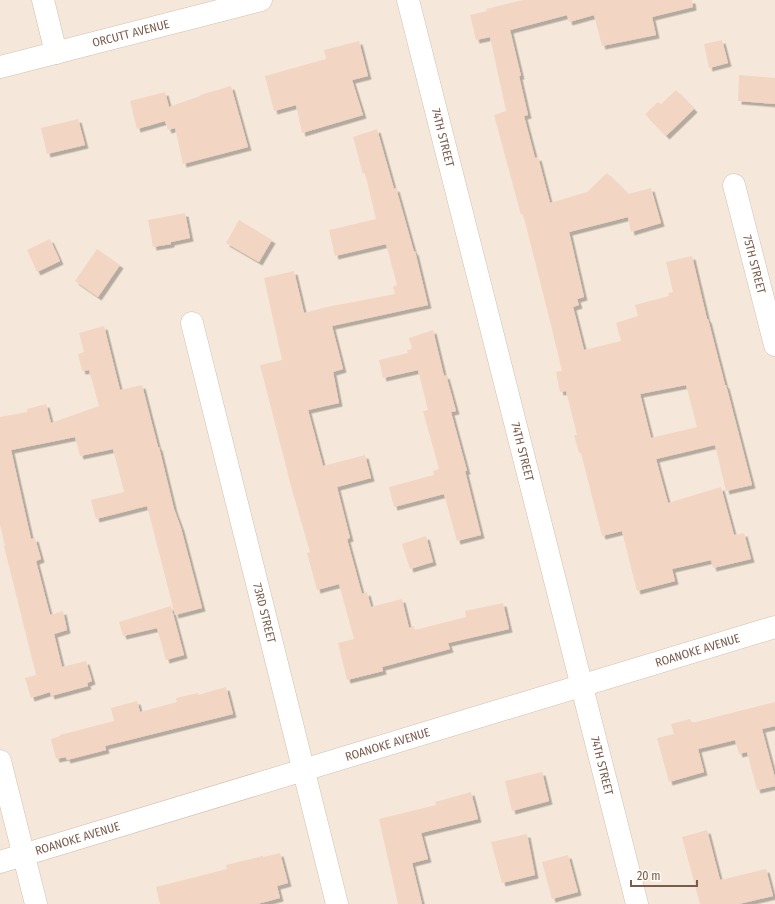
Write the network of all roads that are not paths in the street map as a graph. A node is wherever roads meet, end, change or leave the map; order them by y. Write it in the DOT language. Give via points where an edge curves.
graph roads {
  1 [pos="43,0"];
  2 [pos="261,0"];
  3 [pos="408,0"];
  4 [pos="56,52"];
  5 [pos="0,67"];
  6 [pos="734,185"];
  7 [pos="192,323"];
  8 [pos="775,345"];
  9 [pos="775,627"];
  10 [pos="581,685"];
  11 [pos="0,761"];
  12 [pos="303,769"];
  13 [pos="24,854"];
  14 [pos="0,862"];
  15 [pos="36,904"];
  16 [pos="337,904"];
  17 [pos="637,904"];
  1 -- 4 [label="street"];
  2 -- 4 [label="street, ORCUTT AVENUE"];
  3 -- 10 [label="street, 74TH STREET"];
  4 -- 5 [label="street, ORCUTT AVENUE"];
  6 -- 8 [label="street, 75TH STREET"];
  7 -- 12 [label="street, 73RD STREET"];
  9 -- 10 [label="street, ROANOKE AVENUE"];
  10 -- 12 [label="street, ROANOKE AVENUE"];
  10 -- 17 [label="street, 74TH STREET"];
  11 -- 13 [label="street"];
  12 -- 13 [label="street, ROANOKE AVENUE"];
  12 -- 16 [label="street, 73RD STREET"];
  13 -- 14 [label="street, ROANOKE AVENUE"];
  13 -- 15 [label="street"];
}
